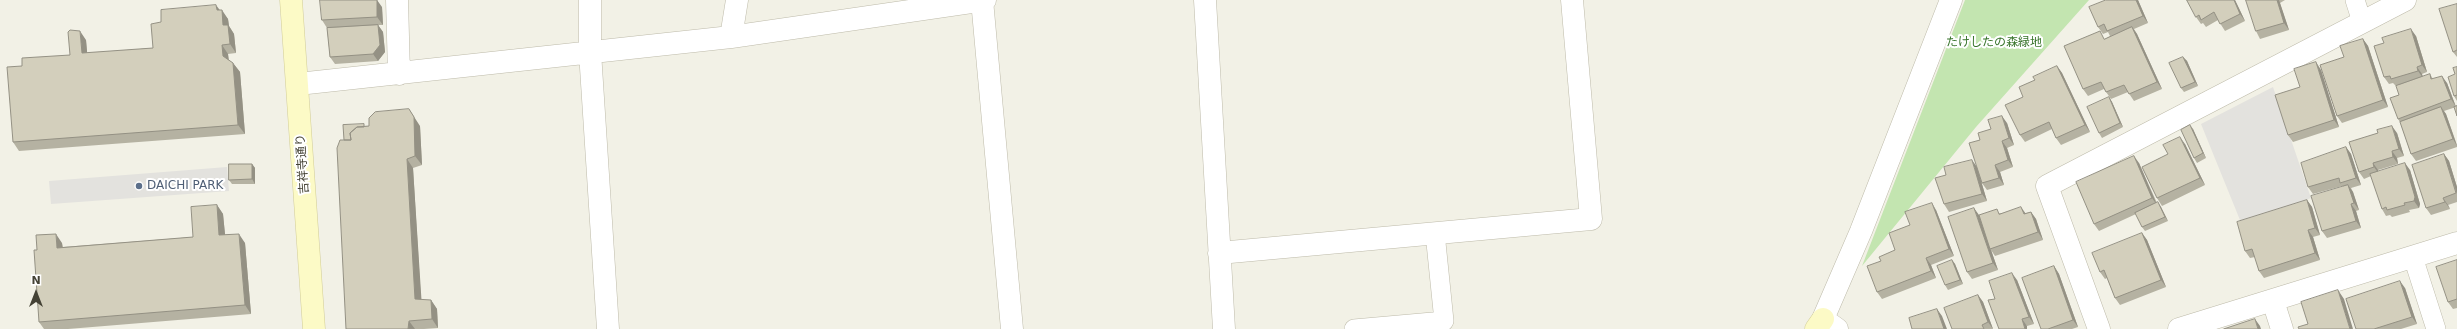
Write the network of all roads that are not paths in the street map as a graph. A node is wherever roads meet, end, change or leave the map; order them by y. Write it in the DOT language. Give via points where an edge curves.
graph roads {
  1 [pos="292,0"];
  2 [pos="397,0"];
  3 [pos="590,0"];
  4 [pos="737,0"];
  5 [pos="1205,0"];
  6 [pos="1572,0"];
  7 [pos="1951,0"];
  8 [pos="2355,0"];
  9 [pos="2405,0"];
  10 [pos="974,1"];
  11 [pos="2362,22"];
  12 [pos="731,37"];
  13 [pos="590,52"];
  14 [pos="399,74"];
  15 [pos="298,84"];
  16 [pos="1435,233"];
  17 [pos="2457,243"];
  18 [pos="1220,253"];
  19 [pos="2413,257"];
  20 [pos="2273,301"];
  21 [pos="1825,326"];
  22 [pos="314,329"];
  23 [pos="608,329"];
  24 [pos="1012,329"];
  25 [pos="1224,329"];
  26 [pos="1354,329"];
  27 [pos="2099,329"];
  28 [pos="2179,329"];
  29 [pos="2282,329"];
  30 [pos="2436,329"];
  1 -- 15 [label="main road, 吉祥寺通り"];
  2 -- 14 [label="street"];
  3 -- 13 [label="street"];
  4 -- 12 [label="street"];
  5 -- 18 [label="street"];
  6 -- 16 [label="street" via="1591,219"];
  7 -- 21 [label="street"];
  8 -- 11 [label="lane"];
  9 -- 11 [label="street"];
  10 -- 12 [label="street"];
  10 -- 24 [label="street"];
  11 -- 27 [label="street" via="2047,186"];
  12 -- 13 [label="street"];
  13 -- 14 [label="street"];
  13 -- 23 [label="street"];
  14 -- 15 [label="street"];
  15 -- 22 [label="main road, 吉祥寺通り"];
  16 -- 18 [label="street"];
  16 -- 26 [label="lane" via="1444,321"];
  17 -- 19 [label="street"];
  18 -- 25 [label="street"];
  19 -- 20 [label="street"];
  19 -- 30 [label="lane"];
  20 -- 28 [label="street"];
  20 -- 29 [label="street"];
}
